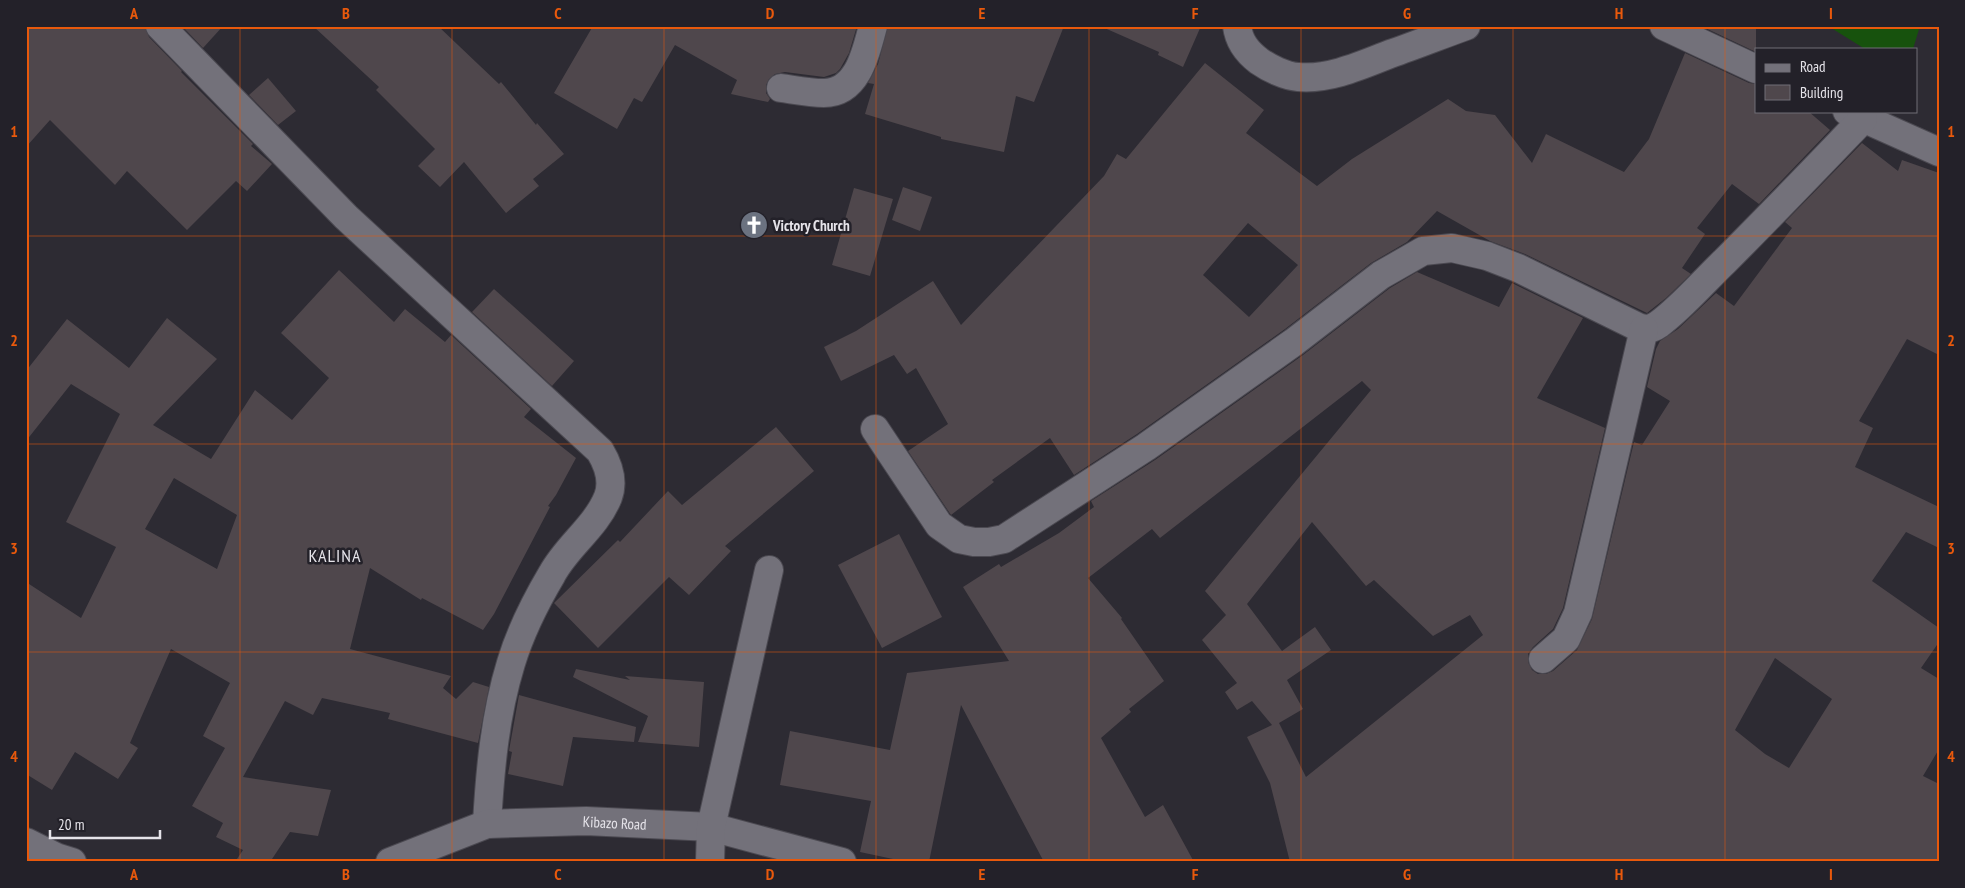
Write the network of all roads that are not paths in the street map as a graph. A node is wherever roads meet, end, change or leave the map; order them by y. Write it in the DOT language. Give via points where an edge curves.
graph roads {
  1 [pos="160,26"];
  2 [pos="873,26"];
  3 [pos="1237,26"];
  4 [pos="1466,26"];
  5 [pos="1664,26"];
  6 [pos="1755,68"];
  7 [pos="781,88"];
  8 [pos="1855,115"];
  9 [pos="1939,152"];
  10 [pos="1644,329"];
  11 [pos="875,428"];
  12 [pos="769,570"];
  13 [pos="1542,659"];
  14 [pos="488,824"];
  15 [pos="712,827"];
  16 [pos="26,842"];
  17 [pos="72,862"];
  18 [pos="390,862"];
  19 [pos="710,862"];
  20 [pos="842,862"];
  1 -- 14 [label="street" via="346,217 600,451 608,464 611,487 600,514 553,572 511,662 490,769"];
  2 -- 7 [label="street" via="862,65 845,86 826,93"];
  3 -- 4 [label="street" via="1242,44 1250,54 1271,68 1297,77 1349,69"];
  5 -- 6 [label="street"];
  8 -- 9 [label="street"];
  8 -- 10 [label="street" via="1772,214 1660,324"];
  10 -- 11 [label="street" via="1487,256 1452,248 1423,251 1381,275 1294,342 1146,447 1004,539 989,542 960,539 939,525"];
  10 -- 13 [label="street" via="1578,613 1566,639"];
  12 -- 15 [label="street"];
  14 -- 15 [label="street, Kibazo Road" via="586,821"];
  14 -- 18 [label="street, Kibazo Road"];
  15 -- 19 [label="street"];
  15 -- 20 [label="street, Kibazo Road"];
  16 -- 17 [label="street"];
}
